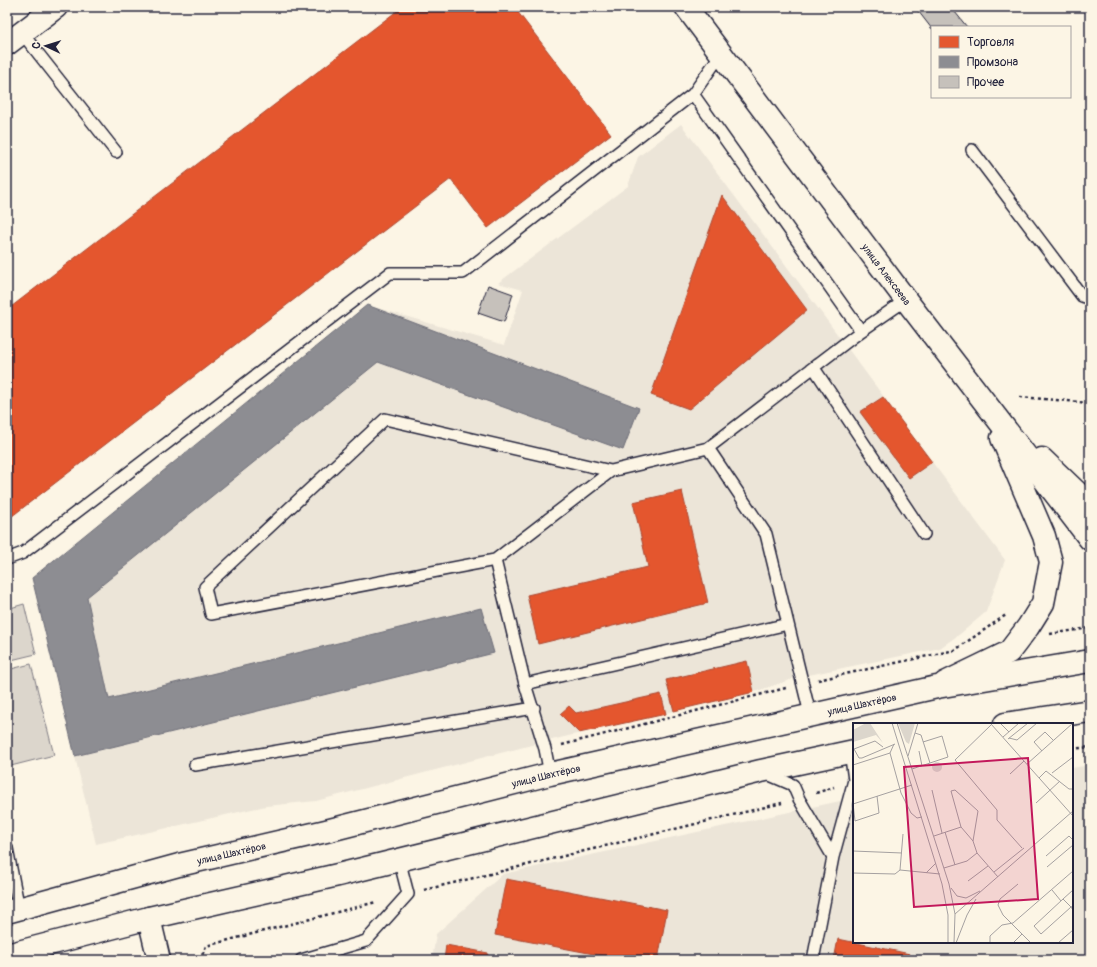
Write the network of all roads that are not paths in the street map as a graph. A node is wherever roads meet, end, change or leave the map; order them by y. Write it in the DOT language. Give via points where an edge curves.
graph roads {
  1 [pos="686,7"];
  2 [pos="46,10"];
  3 [pos="14,39"];
  4 [pos="720,54"];
  5 [pos="693,94"];
  6 [pos="972,150"];
  7 [pos="116,152"];
  8 [pos="1090,299"];
  9 [pos="906,300"];
  10 [pos="862,331"];
  11 [pos="814,368"];
  12 [pos="989,408"];
  13 [pos="708,448"];
  14 [pos="611,471"];
  15 [pos="1090,505"];
  16 [pos="924,534"];
  17 [pos="1090,540"];
  18 [pos="7,559"];
  19 [pos="495,560"];
  20 [pos="788,624"];
  21 [pos="1090,661"];
  22 [pos="525,684"];
  23 [pos="937,687"];
  24 [pos="534,708"];
  25 [pos="1090,711"];
  26 [pos="810,714"];
  27 [pos="1012,723"];
  28 [pos="852,751"];
  29 [pos="195,765"];
  30 [pos="853,766"];
  31 [pos="761,771"];
  32 [pos="550,774"];
  33 [pos="853,784"];
  34 [pos="7,848"];
  35 [pos="833,857"];
  36 [pos="399,859"];
  37 [pos="13,911"];
  38 [pos="149,918"];
  39 [pos="7,955"];
  40 [pos="159,960"];
  41 [pos="301,960"];
  42 [pos="812,960"];
  1 -- 4 [label="main road, улица Алексеева"];
  2 -- 3 [label="main road"];
  3 -- 7 [label="lane"];
  4 -- 5 [label="lane"];
  4 -- 9 [label="main road, улица Алексеева"];
  5 -- 10 [label="lane"];
  5 -- 18 [label="lane" via="463,273 390,273 23,553"];
  6 -- 8 [label="lane" via="1082,296"];
  9 -- 10 [label="lane"];
  9 -- 12 [label="main road, улица Алексеева"];
  10 -- 11 [label="lane"];
  11 -- 13 [label="lane"];
  11 -- 16 [label="lane"];
  12 -- 15 [label="main road"];
  12 -- 17 [label="main road, улица Алексеева"];
  12 -- 23 [label="main road" via="1044,536 1051,562 1043,603 1008,652"];
  13 -- 14 [label="lane"];
  13 -- 20 [label="lane" via="766,534"];
  14 -- 19 [label="lane"];
  14 -- 19 [label="lane" via="385,419 205,587 211,614"];
  19 -- 22 [label="lane"];
  20 -- 22 [label="lane"];
  20 -- 26 [label="lane"];
  21 -- 23 [label="main road, улица Шахтёров"];
  22 -- 24 [label="lane"];
  23 -- 26 [label="main road, улица Шахтёров"];
  24 -- 29 [label="lane"];
  24 -- 32 [label="lane"];
  25 -- 27 [label="main road"];
  26 -- 32 [label="main road, улица Шахтёров"];
  28 -- 30 [label="lane"];
  28 -- 31 [label="main road"];
  31 -- 35 [label="lane" via="794,785 799,799"];
  31 -- 36 [label="main road"];
  32 -- 37 [label="main road, улица Шахтёров" via="179,865"];
  33 -- 35 [label="lane"];
  34 -- 37 [label="lane"];
  35 -- 42 [label="lane"];
  36 -- 38 [label="main road"];
  36 -- 41 [label="lane" via="408,894 366,941"];
  38 -- 39 [label="main road"];
  38 -- 40 [label="main road"];
}
